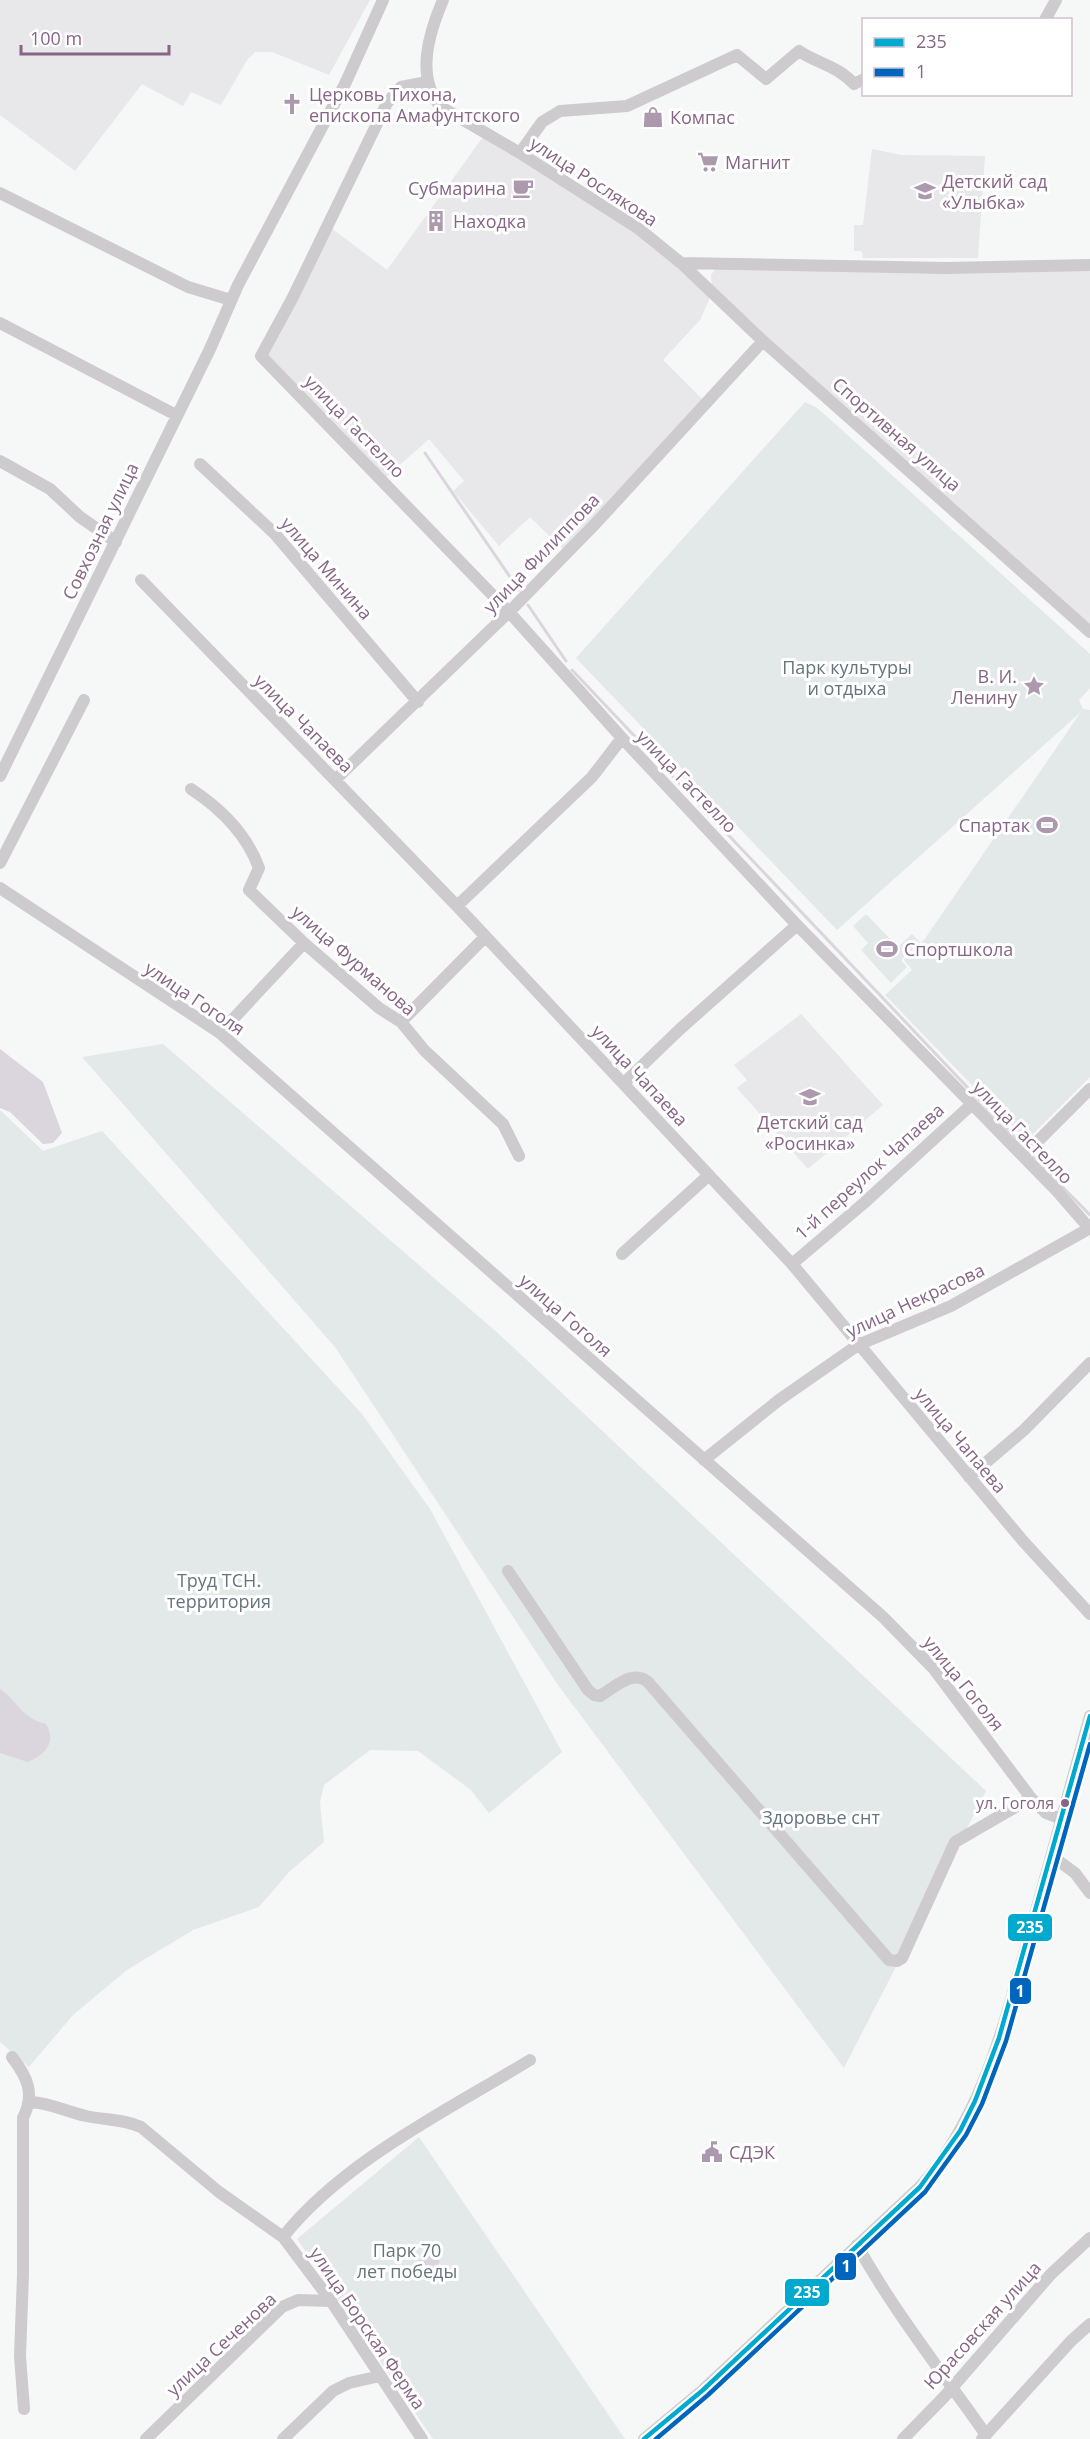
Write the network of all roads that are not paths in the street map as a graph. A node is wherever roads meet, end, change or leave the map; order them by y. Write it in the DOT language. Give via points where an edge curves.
graph roads {
  1 [pos="383,0"];
  2 [pos="444,0"];
  3 [pos="1056,0"];
  4 [pos="1046,18"];
  5 [pos="862,80"];
  6 [pos="427,82"];
  7 [pos="520,153"];
  8 [pos="0,194"];
  9 [pos="681,263"];
  10 [pos="1090,265"];
  11 [pos="718,266"];
  12 [pos="712,292"];
  13 [pos="231,300"];
  14 [pos="0,323"];
  15 [pos="763,341"];
  16 [pos="176,415"];
  17 [pos="0,461"];
  18 [pos="200,464"];
  19 [pos="116,542"];
  20 [pos="141,580"];
  21 [pos="509,612"];
  22 [pos="1090,632"];
  23 [pos="84,700"];
  24 [pos="418,702"];
  25 [pos="622,738"];
  26 [pos="0,776"];
  27 [pos="335,780"];
  28 [pos="191,789"];
  29 [pos="0,863"];
  30 [pos="0,888"];
  31 [pos="456,906"];
  32 [pos="797,925"];
  33 [pos="485,937"];
  34 [pos="304,943"];
  35 [pos="400,1022"];
  36 [pos="220,1033"];
  37 [pos="624,1083"];
  38 [pos="1090,1089"];
  39 [pos="971,1105"];
  40 [pos="519,1156"];
  41 [pos="1023,1156"];
  42 [pos="709,1174"];
  43 [pos="1090,1228"];
  44 [pos="622,1254"];
  45 [pos="792,1264"];
  46 [pos="858,1345"];
  47 [pos="1090,1363"];
  48 [pos="704,1460"];
  49 [pos="969,1477"];
  50 [pos="508,1571"];
  51 [pos="1090,1614"];
  52 [pos="1090,1716"];
  53 [pos="1031,1798"];
  54 [pos="1061,1819"];
  55 [pos="1052,1856"];
  56 [pos="1090,1893"];
  57 [pos="12,2057"];
  58 [pos="530,2060"];
  59 [pos="31,2102"];
  60 [pos="283,2237"];
  61 [pos="1090,2238"];
  62 [pos="857,2245"];
  63 [pos="331,2301"];
  64 [pos="1090,2324"];
  65 [pos="380,2376"];
  66 [pos="952,2387"];
  67 [pos="24,2409"];
  68 [pos="984,2437"];
  69 [pos="146,2439"];
  70 [pos="283,2439"];
  71 [pos="422,2439"];
  72 [pos="644,2439"];
  73 [pos="903,2439"];
  1 -- 13 [label="street, Совхозная улица" via="345,84"];
  2 -- 6 [label="street" via="426,60"];
  3 -- 4 [label="street"];
  5 -- 7 [label="street" via="854,84 838,69 815,62 799,51 766,79 736,55 627,106 560,111 542,122"];
  6 -- 7 [label="street, улица Рослякова" via="431,96 450,115"];
  6 -- 21 [label="street, улица Гастелло" via="401,87 387,103 261,356"];
  7 -- 9 [label="street, улица Рослякова" via="608,208"];
  8 -- 13 [label="street" via="188,287"];
  9 -- 11 [label="street"];
  9 -- 12 [label="street, Спортивная улица"];
  10 -- 11 [label="street"];
  11 -- 12 [label="street" via="711,275"];
  12 -- 15 [label="street, Спортивная улица"];
  13 -- 16 [label="street, Совхозная улица"];
  14 -- 16 [label="street"];
  15 -- 21 [label="street, улица Филиппова"];
  15 -- 22 [label="street, Спортивная улица"];
  16 -- 19 [label="street, Совхозная улица"];
  17 -- 19 [label="street" via="50,489 80,517"];
  18 -- 24 [label="street, улица Минина" via="256,513"];
  19 -- 26 [label="street, Совхозная улица"];
  20 -- 27 [label="street, улица Чапаева"];
  21 -- 24 [label="street, улица Филиппова"];
  21 -- 25 [label="street, улица Гастелло"];
  23 -- 29 [label="street"];
  24 -- 27 [label="street, улица Филиппова"];
  25 -- 31 [label="street" via="592,777"];
  25 -- 32 [label="street, улица Гастелло"];
  27 -- 31 [label="street, улица Чапаева"];
  28 -- 34 [label="street, улица Фурманова" via="243,836 259,868 249,890"];
  30 -- 36 [label="street, улица Гоголя"];
  31 -- 33 [label="street, улица Чапаева"];
  32 -- 37 [label="street"];
  32 -- 39 [label="street, улица Гастелло"];
  33 -- 35 [label="street"];
  33 -- 37 [label="street, улица Чапаева"];
  34 -- 35 [label="street, улица Фурманова"];
  34 -- 36 [label="street"];
  35 -- 40 [label="street, улица Фурманова" via="425,1051 503,1124"];
  36 -- 48 [label="street, улица Гоголя"];
  37 -- 42 [label="street, улица Чапаева"];
  38 -- 41 [label="street"];
  39 -- 41 [label="street, улица Гастелло"];
  39 -- 45 [label="street, 1-й переулок Чапаева"];
  41 -- 43 [label="street, улица Гастелло"];
  42 -- 44 [label="street"];
  42 -- 45 [label="street, улица Чапаева"];
  43 -- 46 [label="street, улица Некрасова" via="962,1301"];
  45 -- 46 [label="street, улица Чапаева"];
  46 -- 48 [label="street, улица Некрасова" via="786,1395"];
  46 -- 49 [label="street, улица Чапаева"];
  47 -- 49 [label="street" via="1024,1430"];
  48 -- 53 [label="street, улица Гоголя" via="920,1653"];
  49 -- 51 [label="street, улица Чапаева"];
  50 -- 53 [label="street" via="588,1690 600,1696 633,1676 648,1682 889,1960 902,1958 955,1842"];
  52 -- 54 [label="street"];
  53 -- 54 [label="street, улица Гоголя" via="1046,1813"];
  54 -- 55 [label="street"];
  55 -- 56 [label="street" via="1075,1872"];
  55 -- 62 [label="street" via="997,2047 975,2105 934,2171"];
  57 -- 59 [label="street" via="25,2074"];
  58 -- 60 [label="street" via="402,2135 300,2215"];
  59 -- 60 [label="street, улица Борская Ферма" via="141,2127 219,2192"];
  59 -- 67 [label="street" via="23,2118 20,2356"];
  60 -- 63 [label="street, улица Борская Ферма"];
  61 -- 66 [label="street, Юрасовская улица" via="1051,2274"];
  62 -- 66 [label="street" via="890,2302"];
  62 -- 72 [label="street" via="703,2390"];
  63 -- 65 [label="street, улица Борская Ферма"];
  63 -- 69 [label="street, улица Сеченова" via="298,2300 282,2307"];
  64 -- 68 [label="street"];
  65 -- 70 [label="street" via="333,2391"];
  65 -- 71 [label="street, улица Борская Ферма"];
  66 -- 68 [label="street"];
  66 -- 73 [label="street, Юрасовская улица"];
}
